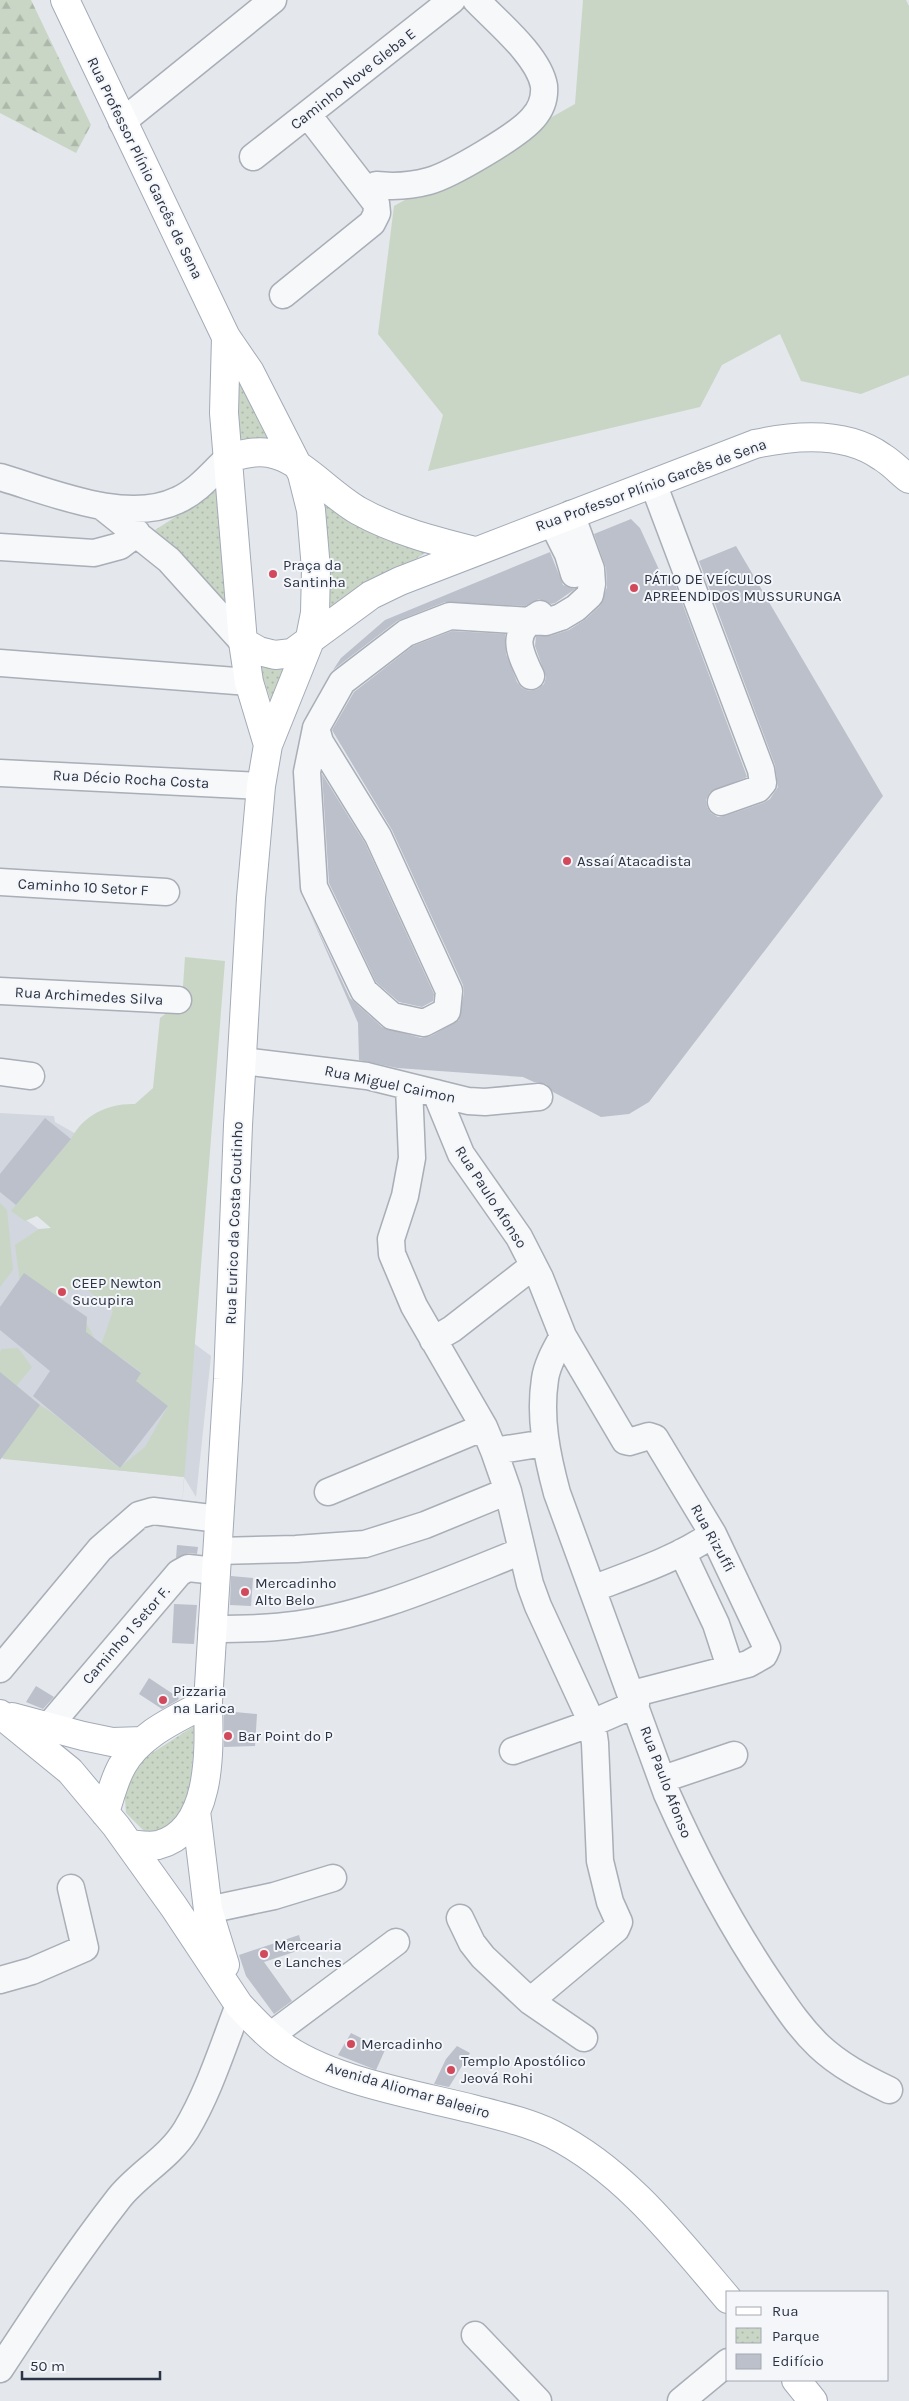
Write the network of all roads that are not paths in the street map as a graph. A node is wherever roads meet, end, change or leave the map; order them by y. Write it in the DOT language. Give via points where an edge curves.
graph roads {
  1 [pos="65,0"];
  2 [pos="272,0"];
  3 [pos="452,0"];
  4 [pos="476,0"];
  5 [pos="122,122"];
  6 [pos="313,122"];
  7 [pos="260,162"];
  8 [pos="376,185"];
  9 [pos="283,295"];
  10 [pos="226,337"];
  11 [pos="228,458"];
  12 [pos="295,463"];
  13 [pos="0,477"];
  14 [pos="909,479"];
  15 [pos="652,483"];
  16 [pos="104,508"];
  17 [pos="562,518"];
  18 [pos="137,533"];
  19 [pos="0,547"];
  20 [pos="475,551"];
  21 [pos="528,622"];
  22 [pos="243,642"];
  23 [pos="309,643"];
  24 [pos="0,663"];
  25 [pos="531,676"];
  26 [pos="249,682"];
  27 [pos="316,728"];
  28 [pos="268,745"];
  29 [pos="0,773"];
  30 [pos="261,786"];
  31 [pos="721,802"];
  32 [pos="0,882"];
  33 [pos="166,892"];
  34 [pos="0,991"];
  35 [pos="178,1000"];
  36 [pos="242,1061"];
  37 [pos="0,1072"];
  38 [pos="31,1076"];
  39 [pos="409,1087"];
  40 [pos="436,1093"];
  41 [pos="539,1097"];
  42 [pos="534,1266"];
  43 [pos="563,1336"];
  44 [pos="433,1340"];
  45 [pos="484,1427"];
  46 [pos="545,1443"];
  47 [pos="494,1451"];
  48 [pos="508,1491"];
  49 [pos="328,1492"];
  50 [pos="219,1519"];
  51 [pos="713,1534"];
  52 [pos="522,1551"];
  53 [pos="682,1552"];
  54 [pos="217,1561"];
  55 [pos="592,1589"];
  56 [pos="212,1629"];
  57 [pos="730,1667"];
  58 [pos="0,1669"];
  59 [pos="634,1699"];
  60 [pos="208,1702"];
  61 [pos="0,1714"];
  62 [pos="592,1723"];
  63 [pos="48,1727"];
  64 [pos="143,1741"];
  65 [pos="513,1751"];
  66 [pos="734,1755"];
  67 [pos="663,1779"];
  68 [pos="196,1811"];
  69 [pos="105,1813"];
  70 [pos="130,1844"];
  71 [pos="333,1878"];
  72 [pos="71,1888"];
  73 [pos="208,1910"];
  74 [pos="460,1918"];
  75 [pos="396,1942"];
  76 [pos="0,1980"];
  77 [pos="530,2001"];
  78 [pos="239,2004"];
  79 [pos="278,2030"];
  80 [pos="584,2038"];
  81 [pos="889,2090"];
  82 [pos="726,2297"];
  83 [pos="474,2335"];
  84 [pos="726,2364"];
  85 [pos="0,2369"];
  86 [pos="797,2381"];
  87 [pos="538,2401"];
  88 [pos="680,2401"];
  89 [pos="813,2401"];
  1 -- 5 [label="main road, Rua Professor Plínio Garcês de Sena"];
  2 -- 5 [label="street"];
  3 -- 6 [label="street, Caminho Nove Gleba E"];
  4 -- 8 [label="street" via="540,72 544,88 542,104 533,118 519,130 450,173 412,186"];
  5 -- 10 [label="main road, Rua Professor Plínio Garcês de Sena"];
  6 -- 7 [label="street, Caminho Nove Gleba E"];
  6 -- 9 [label="street" via="376,203 377,213 372,223"];
  10 -- 11 [label="main road, Rua Professor Plínio Garcês de Sena" via="224,413"];
  10 -- 12 [label="main road, Rua Professor Plínio Garcês de Sena" via="262,394"];
  11 -- 12 [label="main road, Rua Professor Plínio Garcês de Sena" via="260,452"];
  11 -- 16 [label="street" via="195,490 178,501 154,508"];
  11 -- 22 [label="main road, Rua Professor Plínio Garcês de Sena"];
  12 -- 20 [label="main road, Rua Professor Plínio Garcês de Sena" via="358,510 393,527"];
  12 -- 23 [label="main road, Rua Professor Plínio Garcês de Sena" via="302,474 311,510 316,569 315,613"];
  13 -- 16 [label="street"];
  14 -- 15 [label="main road, Rua Professor Plínio Garcês de Sena" via="881,456 866,449 838,439 814,436 780,438 755,444"];
  15 -- 17 [label="main road, Rua Professor Plínio Garcês de Sena"];
  15 -- 31 [label="street" via="761,770 762,783 758,789"];
  16 -- 18 [label="street"];
  17 -- 20 [label="main road, Rua Professor Plínio Garcês de Sena"];
  17 -- 21 [label="street" via="591,570 590,595 561,617 546,622"];
  18 -- 19 [label="street" via="120,546 94,553"];
  18 -- 22 [label="street" via="169,560"];
  20 -- 23 [label="main road, Rua Professor Plínio Garcês de Sena" via="371,595"];
  21 -- 25 [label="street" via="518,641"];
  21 -- 27 [label="street" via="450,616 406,632 342,682"];
  22 -- 23 [label="main road, Rua Professor Plínio Garcês de Sena" via="275,655 292,653"];
  22 -- 26 [label="main road, Rua Eurico da Costa Coutinho"];
  23 -- 28 [label="main road, Rua Eurico da Costa Coutinho"];
  24 -- 26 [label="street"];
  26 -- 28 [label="main road, Rua Eurico da Costa Coutinho"];
  27 -- 27 [label="street" via="307,772 314,888 364,991 392,1016 424,1023 447,1011 449,990 378,836 320,742"];
  28 -- 30 [label="main road, Rua Eurico da Costa Coutinho"];
  29 -- 30 [label="street, Rua Décio Rocha Costa"];
  30 -- 36 [label="main road, Rua Eurico da Costa Coutinho"];
  32 -- 33 [label="street, Caminho 10 Setor F"];
  34 -- 35 [label="street, Rua Archimedes Silva"];
  36 -- 39 [label="street, Rua Miguel Caimon" via="367,1076"];
  36 -- 50 [label="main road, Rua Eurico da Costa Coutinho"];
  37 -- 38 [label="street"];
  39 -- 40 [label="street, Rua Miguel Caimon"];
  39 -- 44 [label="street" via="412,1158 405,1196 391,1239 392,1254 414,1306"];
  40 -- 41 [label="street, Rua Miguel Caimon" via="485,1102"];
  40 -- 42 [label="street, Rua Paulo Afonso" via="461,1154 519,1237"];
  42 -- 43 [label="street, Rua Paulo Afonso"];
  42 -- 44 [label="street"];
  43 -- 46 [label="street, Rua Paulo Afonso" via="545,1378"];
  43 -- 51 [label="street, Rua Rizuffi" via="625,1441 649,1436 655,1438"];
  44 -- 45 [label="street"];
  45 -- 47 [label="street"];
  45 -- 49 [label="street"];
  46 -- 47 [label="street"];
  46 -- 55 [label="street, Rua Paulo Afonso" via="557,1493"];
  47 -- 48 [label="street"];
  48 -- 52 [label="street"];
  48 -- 54 [label="street, Caminho 1 Setor F." via="425,1525 365,1544 296,1549"];
  50 -- 54 [label="main road, Rua Eurico da Costa Coutinho"];
  50 -- 58 [label="street" via="152,1511 139,1515 100,1549"];
  51 -- 53 [label="street"];
  51 -- 57 [label="street, Rua Rizuffi" via="768,1648 761,1657 748,1664"];
  52 -- 56 [label="street" via="421,1591 350,1613 287,1626"];
  52 -- 62 [label="street" via="538,1606"];
  53 -- 55 [label="street"];
  53 -- 57 [label="street" via="716,1624"];
  54 -- 56 [label="main road, Rua Eurico da Costa Coutinho"];
  54 -- 63 [label="street, Caminho 1 Setor F." via="178,1573"];
  55 -- 59 [label="street, Rua Paulo Afonso"];
  56 -- 60 [label="main road, Rua Eurico da Costa Coutinho"];
  57 -- 59 [label="street, Rua Rizuffi"];
  59 -- 62 [label="street, Rua Rizuffi"];
  59 -- 67 [label="street, Rua Paulo Afonso"];
  60 -- 64 [label="main road"];
  60 -- 68 [label="main road, Rua Eurico da Costa Coutinho" via="206,1778"];
  61 -- 63 [label="main road"];
  61 -- 69 [label="main road, Avenida Aliomar Baleeiro" via="70,1771"];
  62 -- 65 [label="street, Rua Rizuffi"];
  62 -- 77 [label="street" via="600,1861 610,1902 619,1922 616,1929"];
  63 -- 64 [label="main road" via="112,1742"];
  64 -- 69 [label="main road" via="123,1765"];
  66 -- 67 [label="street"];
  67 -- 81 [label="street, Rua Paulo Afonso" via="687,1839 748,1950 798,2024 836,2060"];
  68 -- 70 [label="main road, Rua Eurico da Costa Coutinho" via="183,1830 169,1840 157,1845"];
  68 -- 73 [label="main road"];
  69 -- 70 [label="main road, Avenida Aliomar Baleeiro"];
  70 -- 78 [label="main road, Avenida Aliomar Baleeiro"];
  71 -- 73 [label="street" via="274,1896"];
  72 -- 76 [label="street" via="86,1948 32,1971"];
  73 -- 78 [label="main road"];
  74 -- 77 [label="street" via="477,1951"];
  75 -- 79 [label="street"];
  77 -- 80 [label="street"];
  78 -- 79 [label="main road, Avenida Aliomar Baleeiro"];
  78 -- 85 [label="street" via="185,2131 172,2148 120,2197 61,2276"];
  79 -- 82 [label="main road, Avenida Aliomar Baleeiro" via="312,2063 347,2077 517,2120 580,2150 628,2187 670,2230"];
  83 -- 87 [label="street"];
  84 -- 88 [label="street"];
  86 -- 89 [label="main road"];
}
